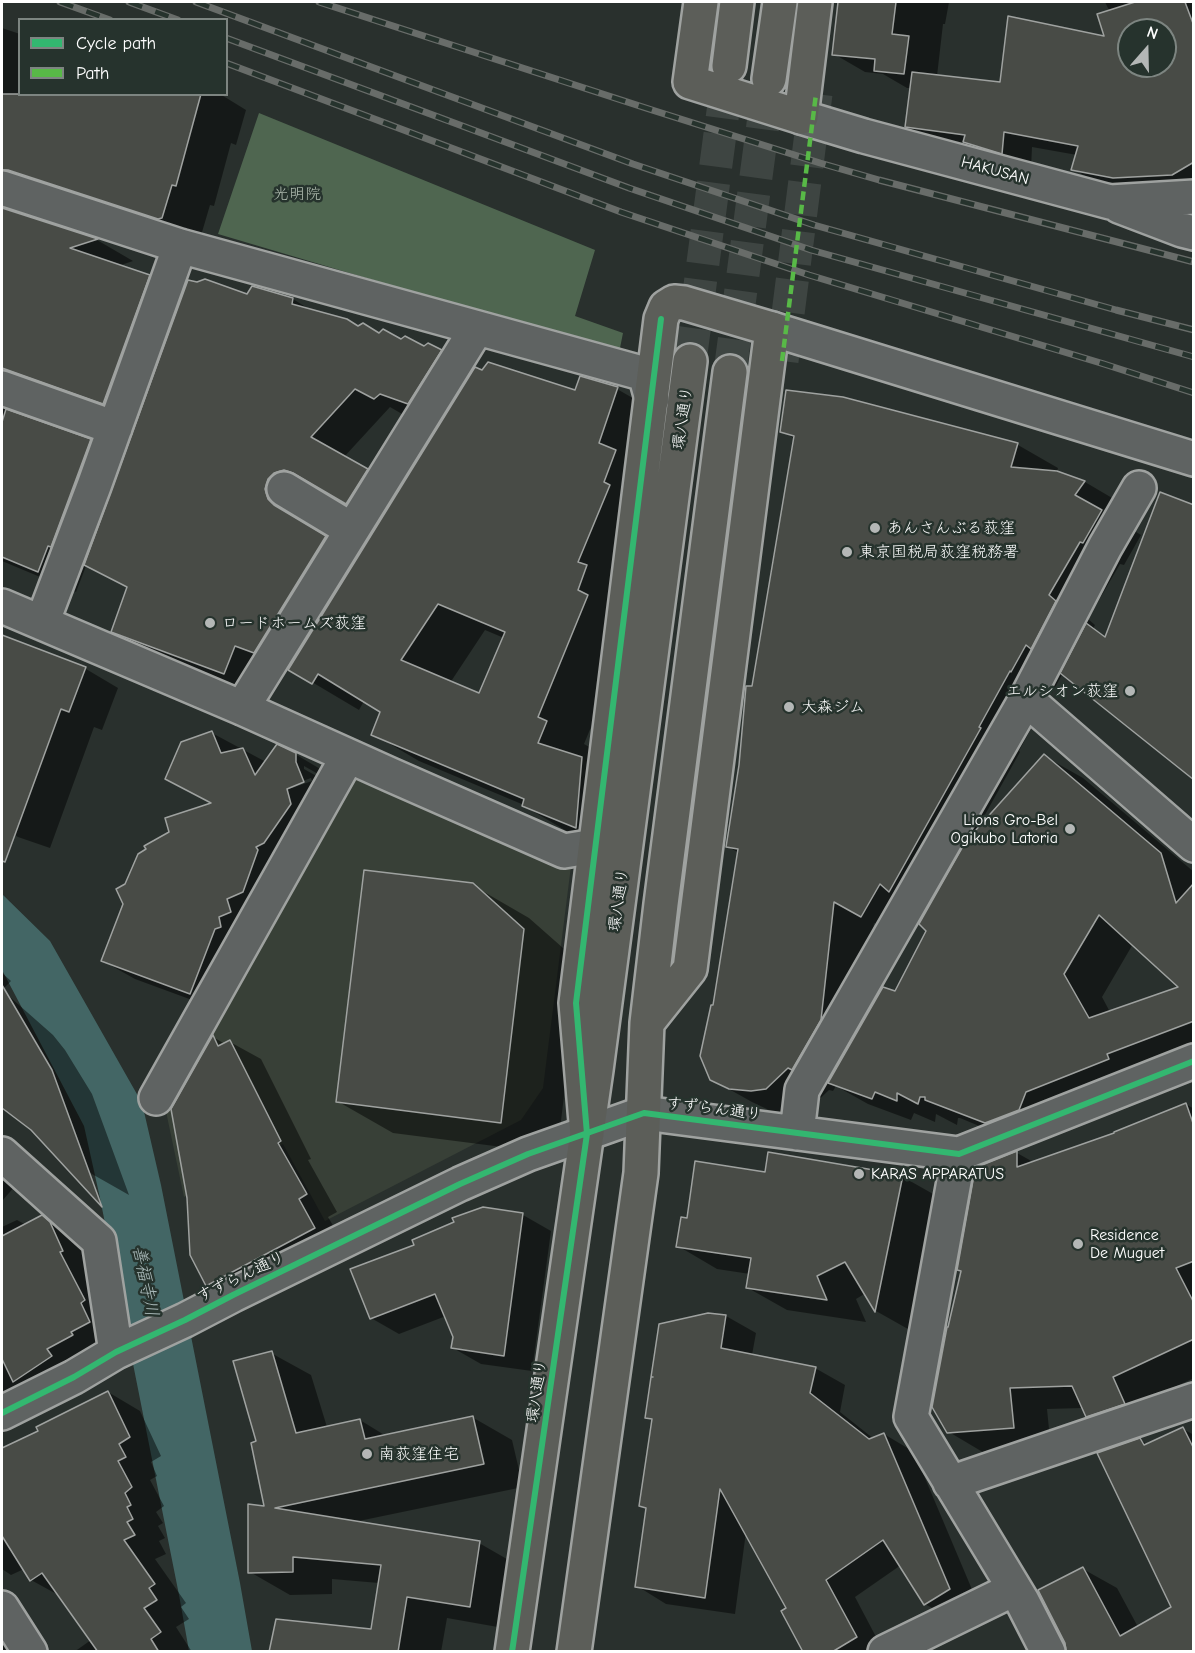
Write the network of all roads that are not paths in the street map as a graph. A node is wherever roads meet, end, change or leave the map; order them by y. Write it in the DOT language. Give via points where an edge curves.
graph roads {
  1 [pos="701,2"];
  2 [pos="738,2"];
  3 [pos="780,2"];
  4 [pos="815,2"];
  5 [pos="729,66"];
  6 [pos="770,79"];
  7 [pos="801,117"];
  8 [pos="2,188"];
  9 [pos="1194,197"];
  10 [pos="1110,202"];
  11 [pos="1194,233"];
  12 [pos="180,246"];
  13 [pos="477,328"];
  14 [pos="772,329"];
  15 [pos="690,362"];
  16 [pos="730,372"];
  17 [pos="2,388"];
  18 [pos="652,399"];
  19 [pos="115,428"];
  20 [pos="1194,459"];
  21 [pos="284,489"];
  22 [pos="1139,489"];
  23 [pos="352,530"];
  24 [pos="2,606"];
  25 [pos="42,623"];
  26 [pos="1026,699"];
  27 [pos="242,708"];
  28 [pos="348,756"];
  29 [pos="1194,845"];
  30 [pos="595,846"];
  31 [pos="648,1023"];
  32 [pos="1194,1061"];
  33 [pos="156,1098"];
  34 [pos="644,1113"];
  35 [pos="797,1133"];
  36 [pos="587,1134"];
  37 [pos="2,1154"];
  38 [pos="959,1154"];
  39 [pos="121,1351"];
  40 [pos="1194,1400"];
  41 [pos="2,1413"];
  42 [pos="950,1483"];
  43 [pos="1014,1589"];
  44 [pos="2,1608"];
  45 [pos="30,1652"];
  46 [pos="512,1652"];
  47 [pos="574,1652"];
  48 [pos="885,1652"];
  49 [pos="1048,1652"];
  1 -- 7 [label="main road" via="690,82"];
  2 -- 5 [label="main road"];
  3 -- 6 [label="main road"];
  4 -- 7 [label="main road"];
  7 -- 10 [label="street, HAKUSAN"];
  8 -- 12 [label="street"];
  9 -- 10 [label="street, HAKUSAN"];
  10 -- 11 [label="street"];
  12 -- 13 [label="street"];
  12 -- 19 [label="street"];
  13 -- 18 [label="street" via="645,374"];
  13 -- 23 [label="street"];
  14 -- 18 [label="main road" via="674,302 666,307 661,320"];
  14 -- 20 [label="street"];
  14 -- 31 [label="main road" via="690,969"];
  15 -- 36 [label="main road, 環八通り"];
  16 -- 31 [label="main road"];
  17 -- 19 [label="street"];
  18 -- 30 [label="main road"];
  19 -- 25 [label="street"];
  21 -- 23 [label="street"];
  22 -- 26 [label="street"];
  23 -- 27 [label="street"];
  24 -- 25 [label="street"];
  25 -- 27 [label="street"];
  26 -- 29 [label="street"];
  26 -- 35 [label="street" via="802,1090"];
  27 -- 28 [label="street"];
  28 -- 30 [label="street" via="564,850"];
  28 -- 33 [label="street"];
  30 -- 36 [label="main road" via="576,1004"];
  31 -- 34 [label="main road"];
  32 -- 38 [label="street, すずらん通り"];
  34 -- 35 [label="street, すずらん通り"];
  34 -- 36 [label="street, すずらん通り"];
  34 -- 47 [label="main road" via="641,1173"];
  35 -- 38 [label="street, すずらん通り"];
  36 -- 39 [label="street, すずらん通り" via="528,1154 460,1184"];
  36 -- 46 [label="main road, 環八通り"];
  37 -- 39 [label="street" via="99,1241"];
  38 -- 42 [label="street" via="911,1417"];
  39 -- 41 [label="street, すずらん通り"];
  40 -- 42 [label="street"];
  42 -- 43 [label="street"];
  43 -- 48 [label="street"];
  43 -- 49 [label="street"];
  44 -- 45 [label="street"];
}
